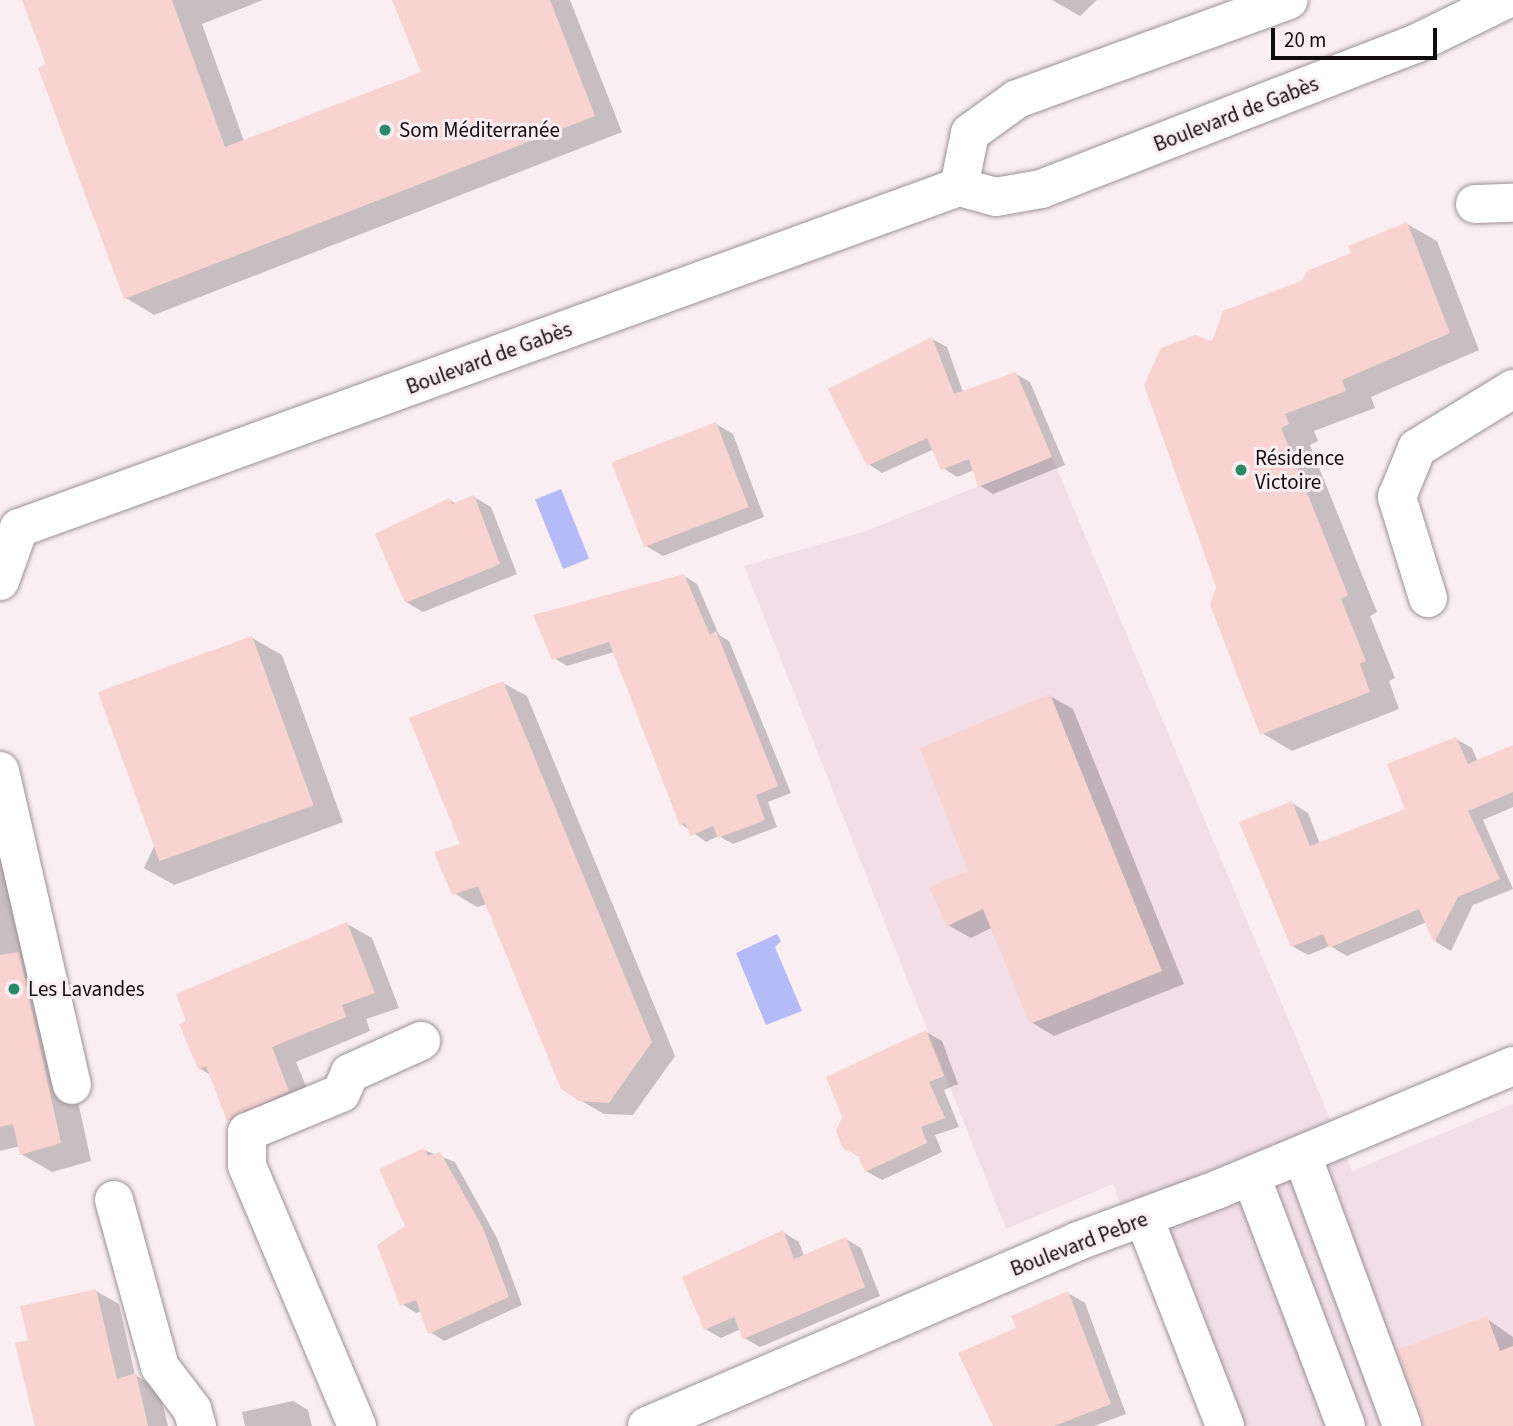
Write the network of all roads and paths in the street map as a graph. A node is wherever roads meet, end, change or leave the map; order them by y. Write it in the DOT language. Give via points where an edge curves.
graph roads {
  1 [pos="1289,0"];
  2 [pos="1505,0"];
  3 [pos="959,187"];
  4 [pos="1513,203"];
  5 [pos="1475,204"];
  6 [pos="1513,389"];
  7 [pos="10,523"];
  8 [pos="0,581"];
  9 [pos="1427,598"];
  10 [pos="0,771"];
  11 [pos="421,1041"];
  12 [pos="1513,1066"];
  13 [pos="72,1085"];
  14 [pos="1302,1155"];
  15 [pos="1251,1176"];
  16 [pos="114,1200"];
  17 [pos="1144,1218"];
  18 [pos="711,1414"];
  19 [pos="197,1426"];
  20 [pos="357,1426"];
  21 [pos="647,1426"];
  22 [pos="1225,1426"];
  23 [pos="1346,1426"];
  24 [pos="1402,1426"];
  1 -- 3 [label="street" via="1017,99 970,133"];
  2 -- 3 [label="street, Boulevard de Gabès" via="1415,44 1041,189 996,197"];
  3 -- 7 [label="street, Boulevard de Gabès"];
  4 -- 5 [label="street"];
  6 -- 9 [label="street" via="1417,448 1397,497"];
  7 -- 8 [label="street, Boulevard de Gabès"];
  10 -- 13 [label="street"];
  11 -- 20 [label="street" via="350,1073 341,1093 247,1132 247,1165"];
  12 -- 14 [label="street, Boulevard Pebre"];
  14 -- 15 [label="street, Boulevard Pebre"];
  14 -- 24 [label="street"];
  15 -- 17 [label="street, Boulevard Pebre"];
  15 -- 23 [label="street"];
  16 -- 19 [label="street" via="160,1367 192,1409"];
  17 -- 18 [label="street, Boulevard Pebre" via="1079,1241"];
  17 -- 22 [label="street"];
  18 -- 21 [label="street, Boulevard Pebre"];
}
